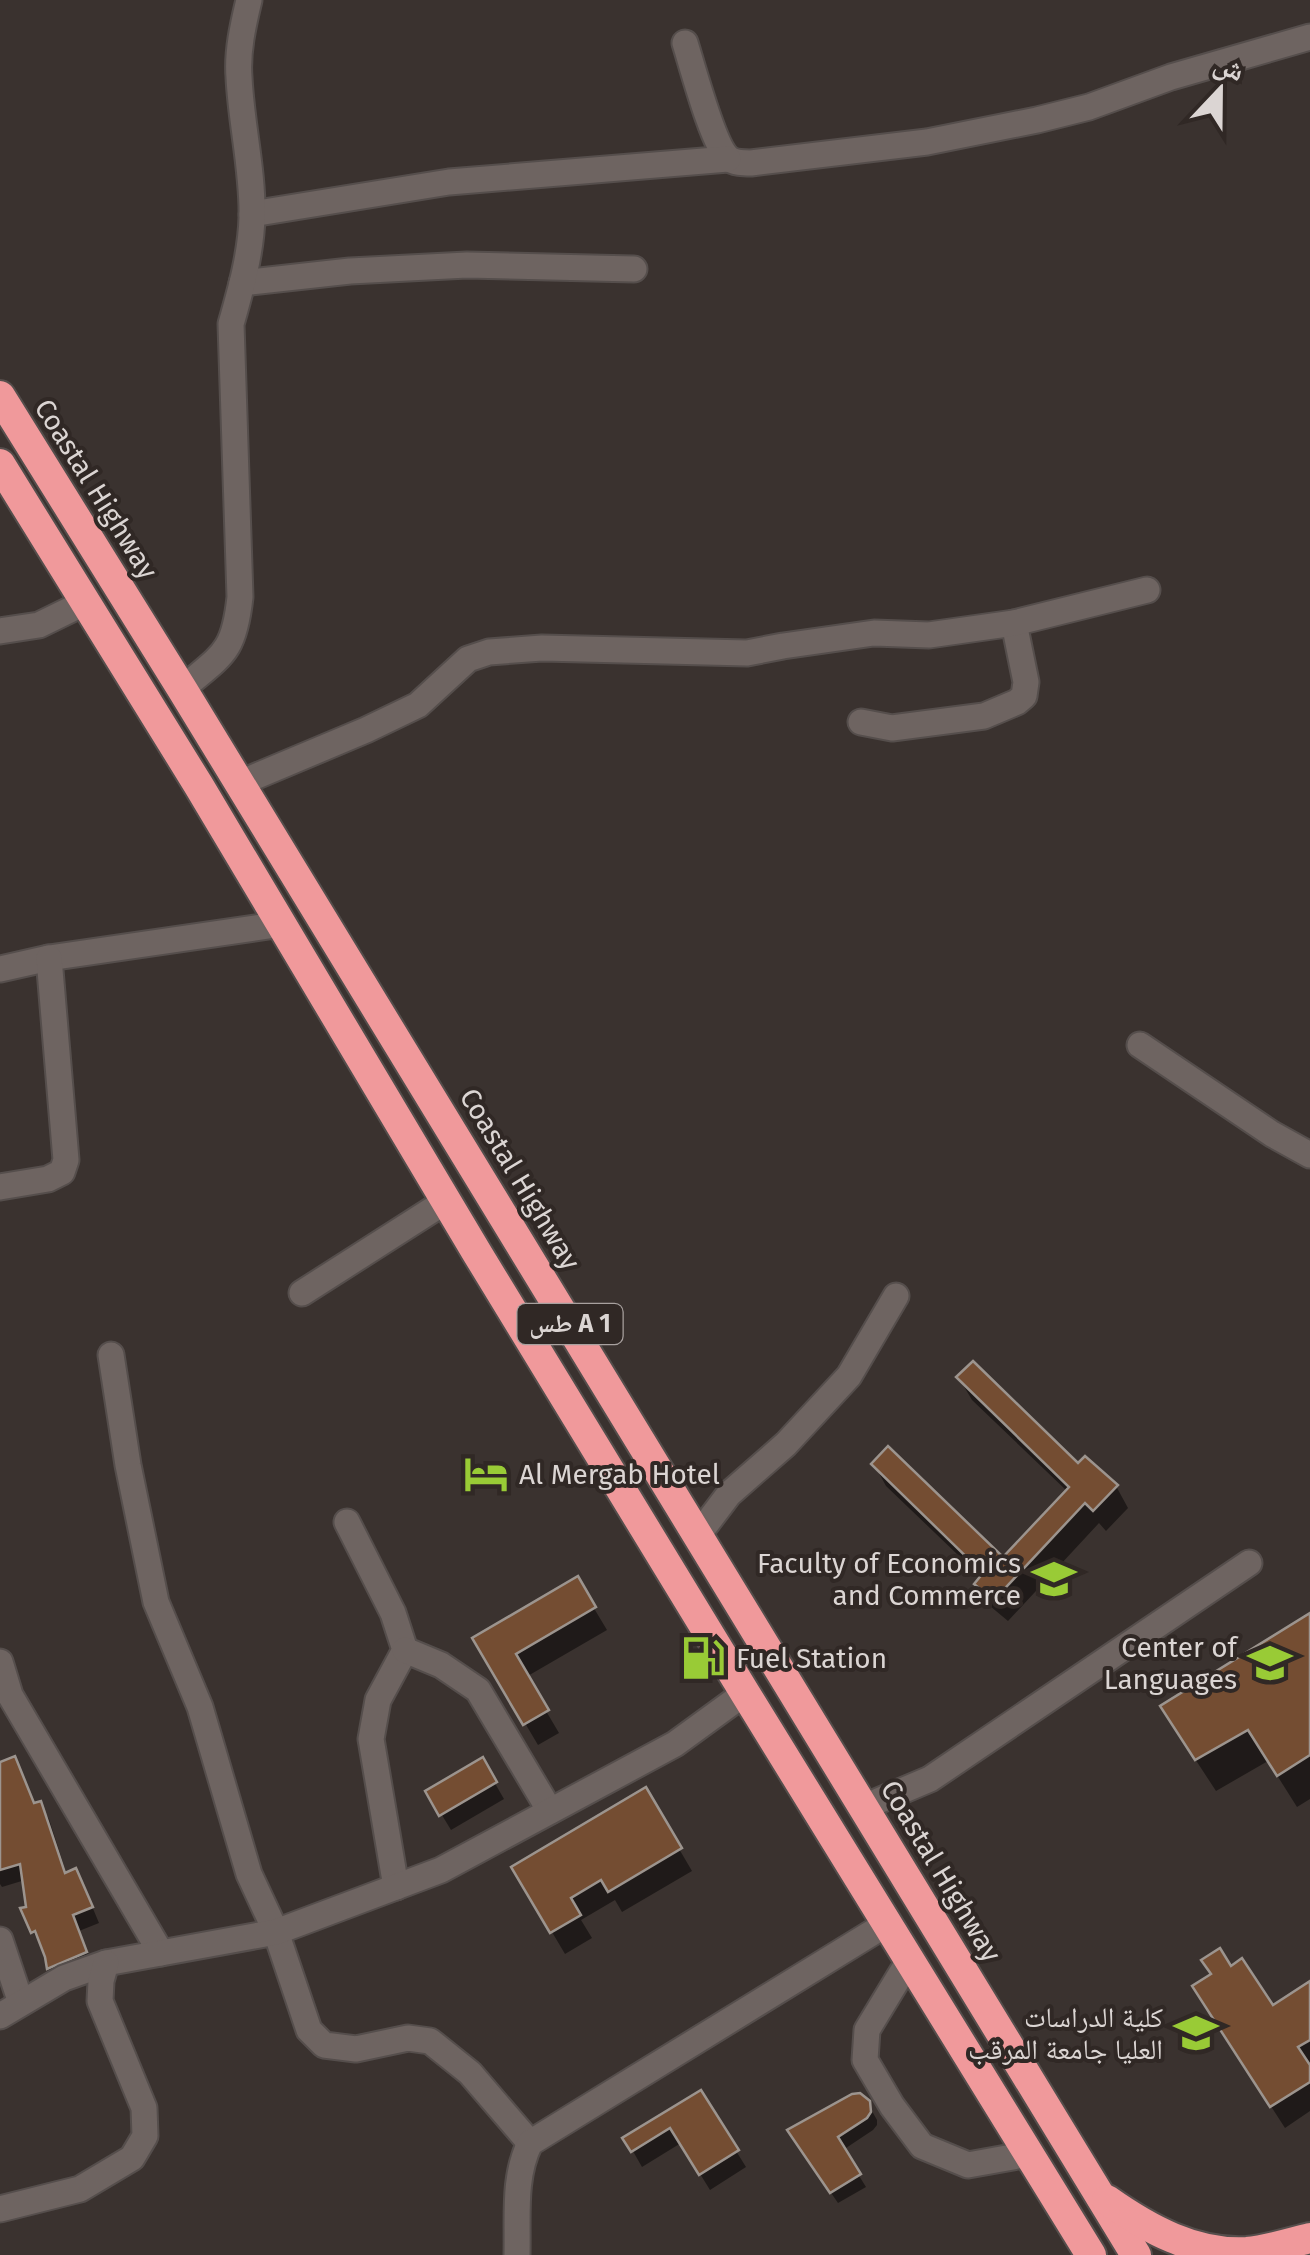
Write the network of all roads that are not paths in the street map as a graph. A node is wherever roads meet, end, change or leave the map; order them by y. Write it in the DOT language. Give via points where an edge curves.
graph roads {
  1 [pos="249,0"];
  2 [pos="1310,36"];
  3 [pos="685,43"];
  4 [pos="728,159"];
  5 [pos="252,214"];
  6 [pos="634,268"];
  7 [pos="242,283"];
  8 [pos="0,396"];
  9 [pos="0,464"];
  10 [pos="1147,590"];
  11 [pos="86,602"];
  12 [pos="1014,623"];
  13 [pos="0,631"];
  14 [pos="182,689"];
  15 [pos="860,722"];
  16 [pos="240,783"];
  17 [pos="282,924"];
  18 [pos="49,958"];
  19 [pos="0,968"];
  20 [pos="1140,1046"];
  21 [pos="1310,1155"];
  22 [pos="0,1188"];
  23 [pos="446,1201"];
  24 [pos="302,1293"];
  25 [pos="896,1296"];
  26 [pos="111,1354"];
  27 [pos="346,1522"];
  28 [pos="698,1535"];
  29 [pos="1250,1563"];
  30 [pos="405,1650"];
  31 [pos="0,1662"];
  32 [pos="745,1693"];
  33 [pos="864,1807"];
  34 [pos="550,1811"];
  35 [pos="396,1887"];
  36 [pos="888,1923"];
  37 [pos="276,1932"];
  38 [pos="0,1940"];
  39 [pos="162,1953"];
  40 [pos="910,1959"];
  41 [pos="106,1964"];
  42 [pos="10,2010"];
  43 [pos="530,2142"];
  44 [pos="1030,2154"];
  45 [pos="1101,2196"];
  46 [pos="0,2208"];
  47 [pos="1310,2238"];
  48 [pos="517,2255"];
  49 [pos="1092,2255"];
  50 [pos="1136,2255"];
  1 -- 5 [label="street" via="238,74"];
  2 -- 4 [label="street" via="1037,120 928,142 752,163"];
  3 -- 4 [label="street"];
  4 -- 5 [label="street" via="449,182"];
  5 -- 7 [label="street"];
  6 -- 7 [label="street" via="467,265"];
  7 -- 14 [label="street" via="231,324 237,624 228,649"];
  8 -- 14 [label="highway, Coastal Highway / طس A 1"];
  9 -- 11 [label="highway, طس A 1"];
  10 -- 12 [label="street"];
  11 -- 13 [label="street" via="39,625"];
  11 -- 17 [label="highway, طس A 1"];
  12 -- 15 [label="street" via="1026,682 1017,702 984,716 892,728"];
  12 -- 16 [label="street" via="862,634 747,654 488,652 468,659 418,705"];
  14 -- 16 [label="highway, Coastal Highway / طس A 1"];
  16 -- 28 [label="highway, Coastal Highway / طس A 1"];
  17 -- 18 [label="street"];
  17 -- 23 [label="highway, طس A 1"];
  18 -- 19 [label="street"];
  18 -- 22 [label="street" via="66,1160 62,1172 48,1179"];
  20 -- 21 [label="street"];
  23 -- 24 [label="street"];
  23 -- 32 [label="highway, طس A 1"];
  25 -- 28 [label="street" via="849,1376 729,1494"];
  26 -- 37 [label="street" via="156,1602 200,1707 250,1874"];
  27 -- 30 [label="street"];
  28 -- 33 [label="highway, Coastal Highway / طس A 1"];
  29 -- 33 [label="street" via="930,1779"];
  30 -- 34 [label="street" via="478,1690"];
  30 -- 35 [label="street" via="378,1700 371,1739"];
  31 -- 39 [label="street" via="10,1695"];
  32 -- 34 [label="street" via="675,1744"];
  32 -- 36 [label="highway, طس A 1"];
  33 -- 45 [label="highway, Coastal Highway / طس A 1"];
  34 -- 35 [label="street"];
  35 -- 37 [label="street"];
  36 -- 40 [label="highway, طس A 1"];
  36 -- 43 [label="street"];
  37 -- 39 [label="street"];
  37 -- 43 [label="street" via="309,2030 324,2045 356,2049 408,2038 430,2041 470,2073"];
  38 -- 42 [label="street"];
  39 -- 41 [label="street"];
  40 -- 44 [label="highway, طس A 1"];
  40 -- 44 [label="street" via="866,2030 865,2060 892,2106 922,2146 968,2166"];
  41 -- 42 [label="street" via="64,1978"];
  41 -- 46 [label="street" via="100,2000 144,2108 145,2136 132,2158 80,2189"];
  43 -- 48 [label="street" via="518,2176"];
  44 -- 49 [label="highway, طس A 1"];
  45 -- 47 [label="highway" via="1184,2244 1212,2250 1246,2252"];
  45 -- 50 [label="highway, Coastal Highway / طس A 1"];
}
